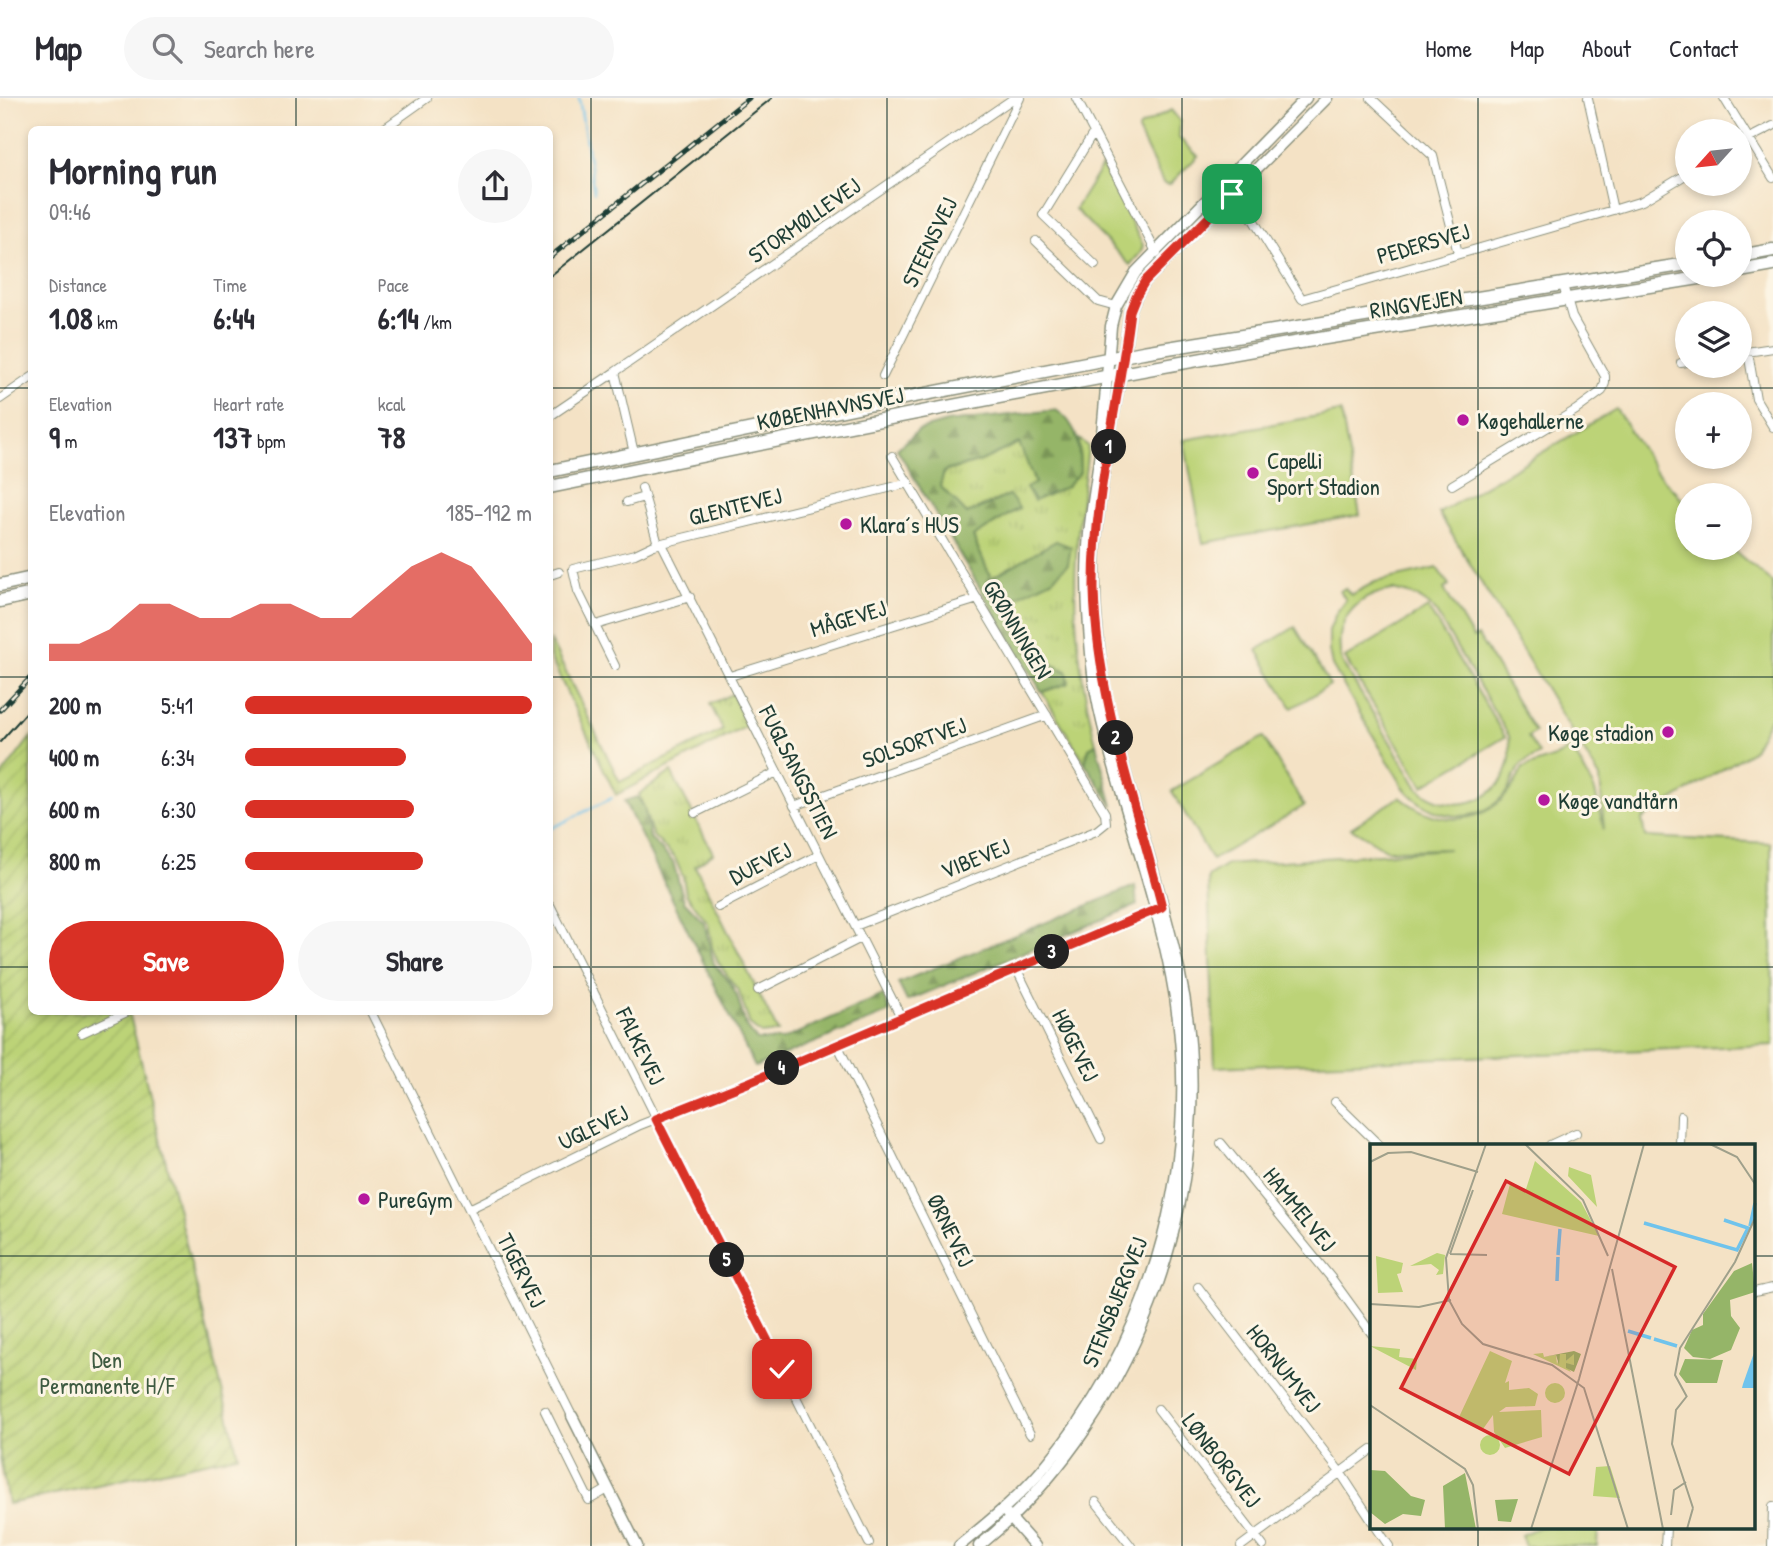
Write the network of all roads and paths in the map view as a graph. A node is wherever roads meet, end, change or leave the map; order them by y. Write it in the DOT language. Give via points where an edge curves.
graph roads {
  1 [pos="427,98"];
  2 [pos="1014,98"];
  3 [pos="1020,98"];
  4 [pos="1076,98"];
  5 [pos="1306,98"];
  6 [pos="1326,98"];
  7 [pos="1371,98"];
  8 [pos="1588,98"];
  9 [pos="1724,98"];
  10 [pos="992,113"];
  11 [pos="1737,119"];
  12 [pos="1007,124"];
  13 [pos="388,126"];
  14 [pos="1773,126"];
  15 [pos="1094,132"];
  16 [pos="1752,136"];
  17 [pos="1752,143"];
  18 [pos="1773,178"];
  19 [pos="1675,181"];
  20 [pos="1222,183"];
  21 [pos="1232,194"];
  22 [pos="1613,210"];
  23 [pos="1036,242"];
  24 [pos="1773,250"];
  25 [pos="1155,252"];
  26 [pos="1458,253"];
  27 [pos="1752,254"];
  28 [pos="1165,261"];
  29 [pos="1096,265"];
  30 [pos="1773,265"];
  31 [pos="1675,266"];
  32 [pos="1752,269"];
  33 [pos="1675,282"];
  34 [pos="1563,285"];
  35 [pos="1567,301"];
  36 [pos="1116,306"];
  37 [pos="1773,348"];
  38 [pos="1752,352"];
  39 [pos="1124,356"];
  40 [pos="1109,359"];
  41 [pos="615,372"];
  42 [pos="1121,375"];
  43 [pos="883,376"];
  44 [pos="1107,377"];
  45 [pos="1751,378"];
  46 [pos="28,380"];
  47 [pos="0,399"];
  48 [pos="553,414"];
  49 [pos="1773,427"];
  50 [pos="634,453"];
  51 [pos="892,456"];
  52 [pos="553,470"];
  53 [pos="909,483"];
  54 [pos="1452,485"];
  55 [pos="553,486"];
  56 [pos="627,502"];
  57 [pos="660,544"];
  58 [pos="559,572"];
  59 [pos="553,574"];
  60 [pos="28,579"];
  61 [pos="0,585"];
  62 [pos="28,595"];
  63 [pos="690,597"];
  64 [pos="978,598"];
  65 [pos="0,601"];
  66 [pos="596,625"];
  67 [pos="615,666"];
  68 [pos="730,676"];
  69 [pos="1047,715"];
  70 [pos="777,772"];
  71 [pos="794,806"];
  72 [pos="695,813"];
  73 [pos="1106,822"];
  74 [pos="819,855"];
  75 [pos="718,906"];
  76 [pos="1158,908"];
  77 [pos="553,911"];
  78 [pos="855,926"];
  79 [pos="861,938"];
  80 [pos="1016,968"];
  81 [pos="758,990"];
  82 [pos="121,1015"];
  83 [pos="372,1015"];
  84 [pos="901,1017"];
  85 [pos="82,1033"];
  86 [pos="837,1044"];
  87 [pos="1335,1102"];
  88 [pos="1681,1116"];
  89 [pos="656,1119"];
  90 [pos="1576,1133"];
  91 [pos="1101,1139"];
  92 [pos="1221,1143"];
  93 [pos="1378,1144"];
  94 [pos="1552,1144"];
  95 [pos="1680,1144"];
  96 [pos="468,1209"];
  97 [pos="1198,1287"];
  98 [pos="1370,1331"];
  99 [pos="1158,1409"];
  100 [pos="545,1411"];
  101 [pos="572,1416"];
  102 [pos="1030,1434"];
  103 [pos="1370,1450"];
  104 [pos="1340,1472"];
  105 [pos="608,1489"];
  106 [pos="1096,1502"];
  107 [pos="1773,1506"];
  108 [pos="1003,1509"];
  109 [pos="1011,1518"];
  110 [pos="1370,1518"];
  111 [pos="1377,1528"];
  112 [pos="1666,1528"];
  113 [pos="1256,1535"];
  114 [pos="869,1542"];
  115 [pos="637,1546"];
  116 [pos="959,1546"];
  117 [pos="979,1546"];
  118 [pos="1035,1546"];
  119 [pos="1131,1546"];
  120 [pos="1241,1546"];
  121 [pos="1263,1546"];
  122 [pos="1389,1546"];
  123 [pos="1665,1546"];
  124 [pos="1772,1546"];
  1 -- 13 [label="street"];
  2 -- 10 [label="street, STORMØLLEVEJ"];
  3 -- 12 [label="street, STEENSVEJ"];
  4 -- 15 [label="street"];
  5 -- 20 [label="street"];
  6 -- 21 [label="street, STENSBJERGVEJ"];
  7 -- 26 [label="street" via="1433,156"];
  8 -- 22 [label="street"];
  9 -- 11 [label="street"];
  10 -- 12 [label="street"];
  10 -- 41 [label="street, STORMØLLEVEJ"];
  12 -- 43 [label="street, STEENSVEJ"];
  14 -- 16 [label="street"];
  15 -- 25 [label="street"];
  15 -- 29 [label="street" via="1043,215"];
  17 -- 18 [label="street"];
  19 -- 22 [label="street, PEDERSVEJ" via="1642,201"];
  20 -- 21 [label="street, PEDERSVEJ"];
  20 -- 25 [label="street"];
  21 -- 26 [label="street, PEDERSVEJ" via="1246,208 1301,299"];
  21 -- 28 [label="street, STENSBJERGVEJ"];
  22 -- 26 [label="street, PEDERSVEJ"];
  23 -- 36 [label="street" via="1098,301"];
  24 -- 27 [label="main road"];
  25 -- 28 [label="street"];
  25 -- 36 [label="street" via="1126,285"];
  28 -- 39 [label="street, STENSBJERGVEJ" via="1136,296"];
  30 -- 32 [label="main road"];
  31 -- 34 [label="main road, RINGVEJEN"];
  33 -- 35 [label="main road, RINGVEJEN"];
  34 -- 35 [label="street"];
  34 -- 39 [label="main road, RINGVEJEN"];
  35 -- 42 [label="main road, RINGVEJEN"];
  35 -- 54 [label="street" via="1605,376 1602,391"];
  36 -- 40 [label="street, STENSBJERGVEJ"];
  37 -- 38 [label="street"];
  39 -- 40 [label="main road, RINGVEJEN"];
  39 -- 42 [label="street, STENSBJERGVEJ"];
  40 -- 44 [label="street, STENSBJERGVEJ"];
  40 -- 50 [label="main road, KØBENHAVNSVEJ"];
  41 -- 48 [label="street, STORMØLLEVEJ"];
  41 -- 50 [label="street"];
  42 -- 44 [label="main road, KØBENHAVNSVEJ"];
  42 -- 76 [label="street, STENSBJERGVEJ" via="1102,492 1094,590 1101,667 1114,732"];
  44 -- 55 [label="main road, KØBENHAVNSVEJ"];
  44 -- 76 [label="street, STENSBJERGVEJ" via="1088,557 1092,668 1105,735"];
  45 -- 49 [label="street" via="1756,399"];
  46 -- 47 [label="street"];
  50 -- 52 [label="main road, KØBENHAVNSVEJ"];
  51 -- 53 [label="street, GRØNNINGEN"];
  53 -- 57 [label="street, GLENTEVEJ"];
  53 -- 64 [label="street, GRØNNINGEN"];
  56 -- 57 [label="street, FUGLSANGSSTIEN" via="643,492"];
  57 -- 63 [label="street, FUGLSANGSSTIEN"];
  57 -- 66 [label="street, GLENTEVEJ" via="573,569 578,591"];
  58 -- 59 [label="street"];
  60 -- 61 [label="main road"];
  62 -- 65 [label="main road"];
  63 -- 66 [label="street"];
  63 -- 68 [label="street, FUGLSANGSSTIEN"];
  64 -- 68 [label="street, MÅGEVEJ"];
  64 -- 69 [label="street, GRØNNINGEN"];
  66 -- 67 [label="street"];
  68 -- 70 [label="street, FUGLSANGSSTIEN"];
  69 -- 71 [label="street, SOLSORTVEJ"];
  69 -- 73 [label="street, GRØNNINGEN"];
  70 -- 71 [label="street, FUGLSANGSSTIEN"];
  70 -- 72 [label="street"];
  71 -- 74 [label="street, FUGLSANGSSTIEN"];
  73 -- 78 [label="street, VIBEVEJ" via="1096,831"];
  74 -- 75 [label="street, DUEVEJ"];
  74 -- 78 [label="street, FUGLSANGSSTIEN"];
  76 -- 80 [label="street, UGLEVEJ"];
  76 -- 108 [label="street, STENSBJERGVEJ" via="1180,1033 1182,1088 1176,1180 1163,1240 1150,1283 1101,1388 1039,1473"];
  76 -- 109 [label="street, STENSBJERGVEJ" via="1179,972 1192,1088 1184,1182 1172,1241 1154,1296 1108,1393 1044,1482"];
  77 -- 89 [label="street, FALKEVEJ"];
  78 -- 79 [label="street, FUGLSANGSSTIEN"];
  79 -- 81 [label="street"];
  79 -- 84 [label="street, FUGLSANGSSTIEN"];
  80 -- 84 [label="street, UGLEVEJ"];
  80 -- 91 [label="street, HØGEVEJ"];
  82 -- 85 [label="street"];
  83 -- 96 [label="street, TIGERVEJ"];
  84 -- 86 [label="street, UGLEVEJ"];
  86 -- 89 [label="street, UGLEVEJ"];
  86 -- 102 [label="street, ØRNEVEJ"];
  87 -- 93 [label="street"];
  88 -- 95 [label="street"];
  89 -- 96 [label="street, UGLEVEJ"];
  89 -- 114 [label="street, FALKEVEJ"];
  90 -- 94 [label="street"];
  92 -- 98 [label="street, HAMMELVEJ"];
  96 -- 101 [label="street, TIGERVEJ"];
  97 -- 104 [label="street, HORNUMVEJ"];
  99 -- 113 [label="street, LØNBORGVEJ"];
  100 -- 105 [label="street" via="589,1500"];
  101 -- 105 [label="street, TIGERVEJ"];
  103 -- 104 [label="street"];
  104 -- 110 [label="street, HORNUMVEJ"];
  104 -- 113 [label="street"];
  105 -- 115 [label="street, TIGERVEJ"];
  106 -- 119 [label="street"];
  107 -- 124 [label="street"];
  108 -- 109 [label="street"];
  108 -- 116 [label="street, STENSBJERGVEJ"];
  109 -- 117 [label="street, STENSBJERGVEJ"];
  109 -- 118 [label="street"];
  111 -- 122 [label="street"];
  112 -- 123 [label="street"];
  113 -- 120 [label="street"];
  113 -- 121 [label="street, LØNBORGVEJ"];
}
